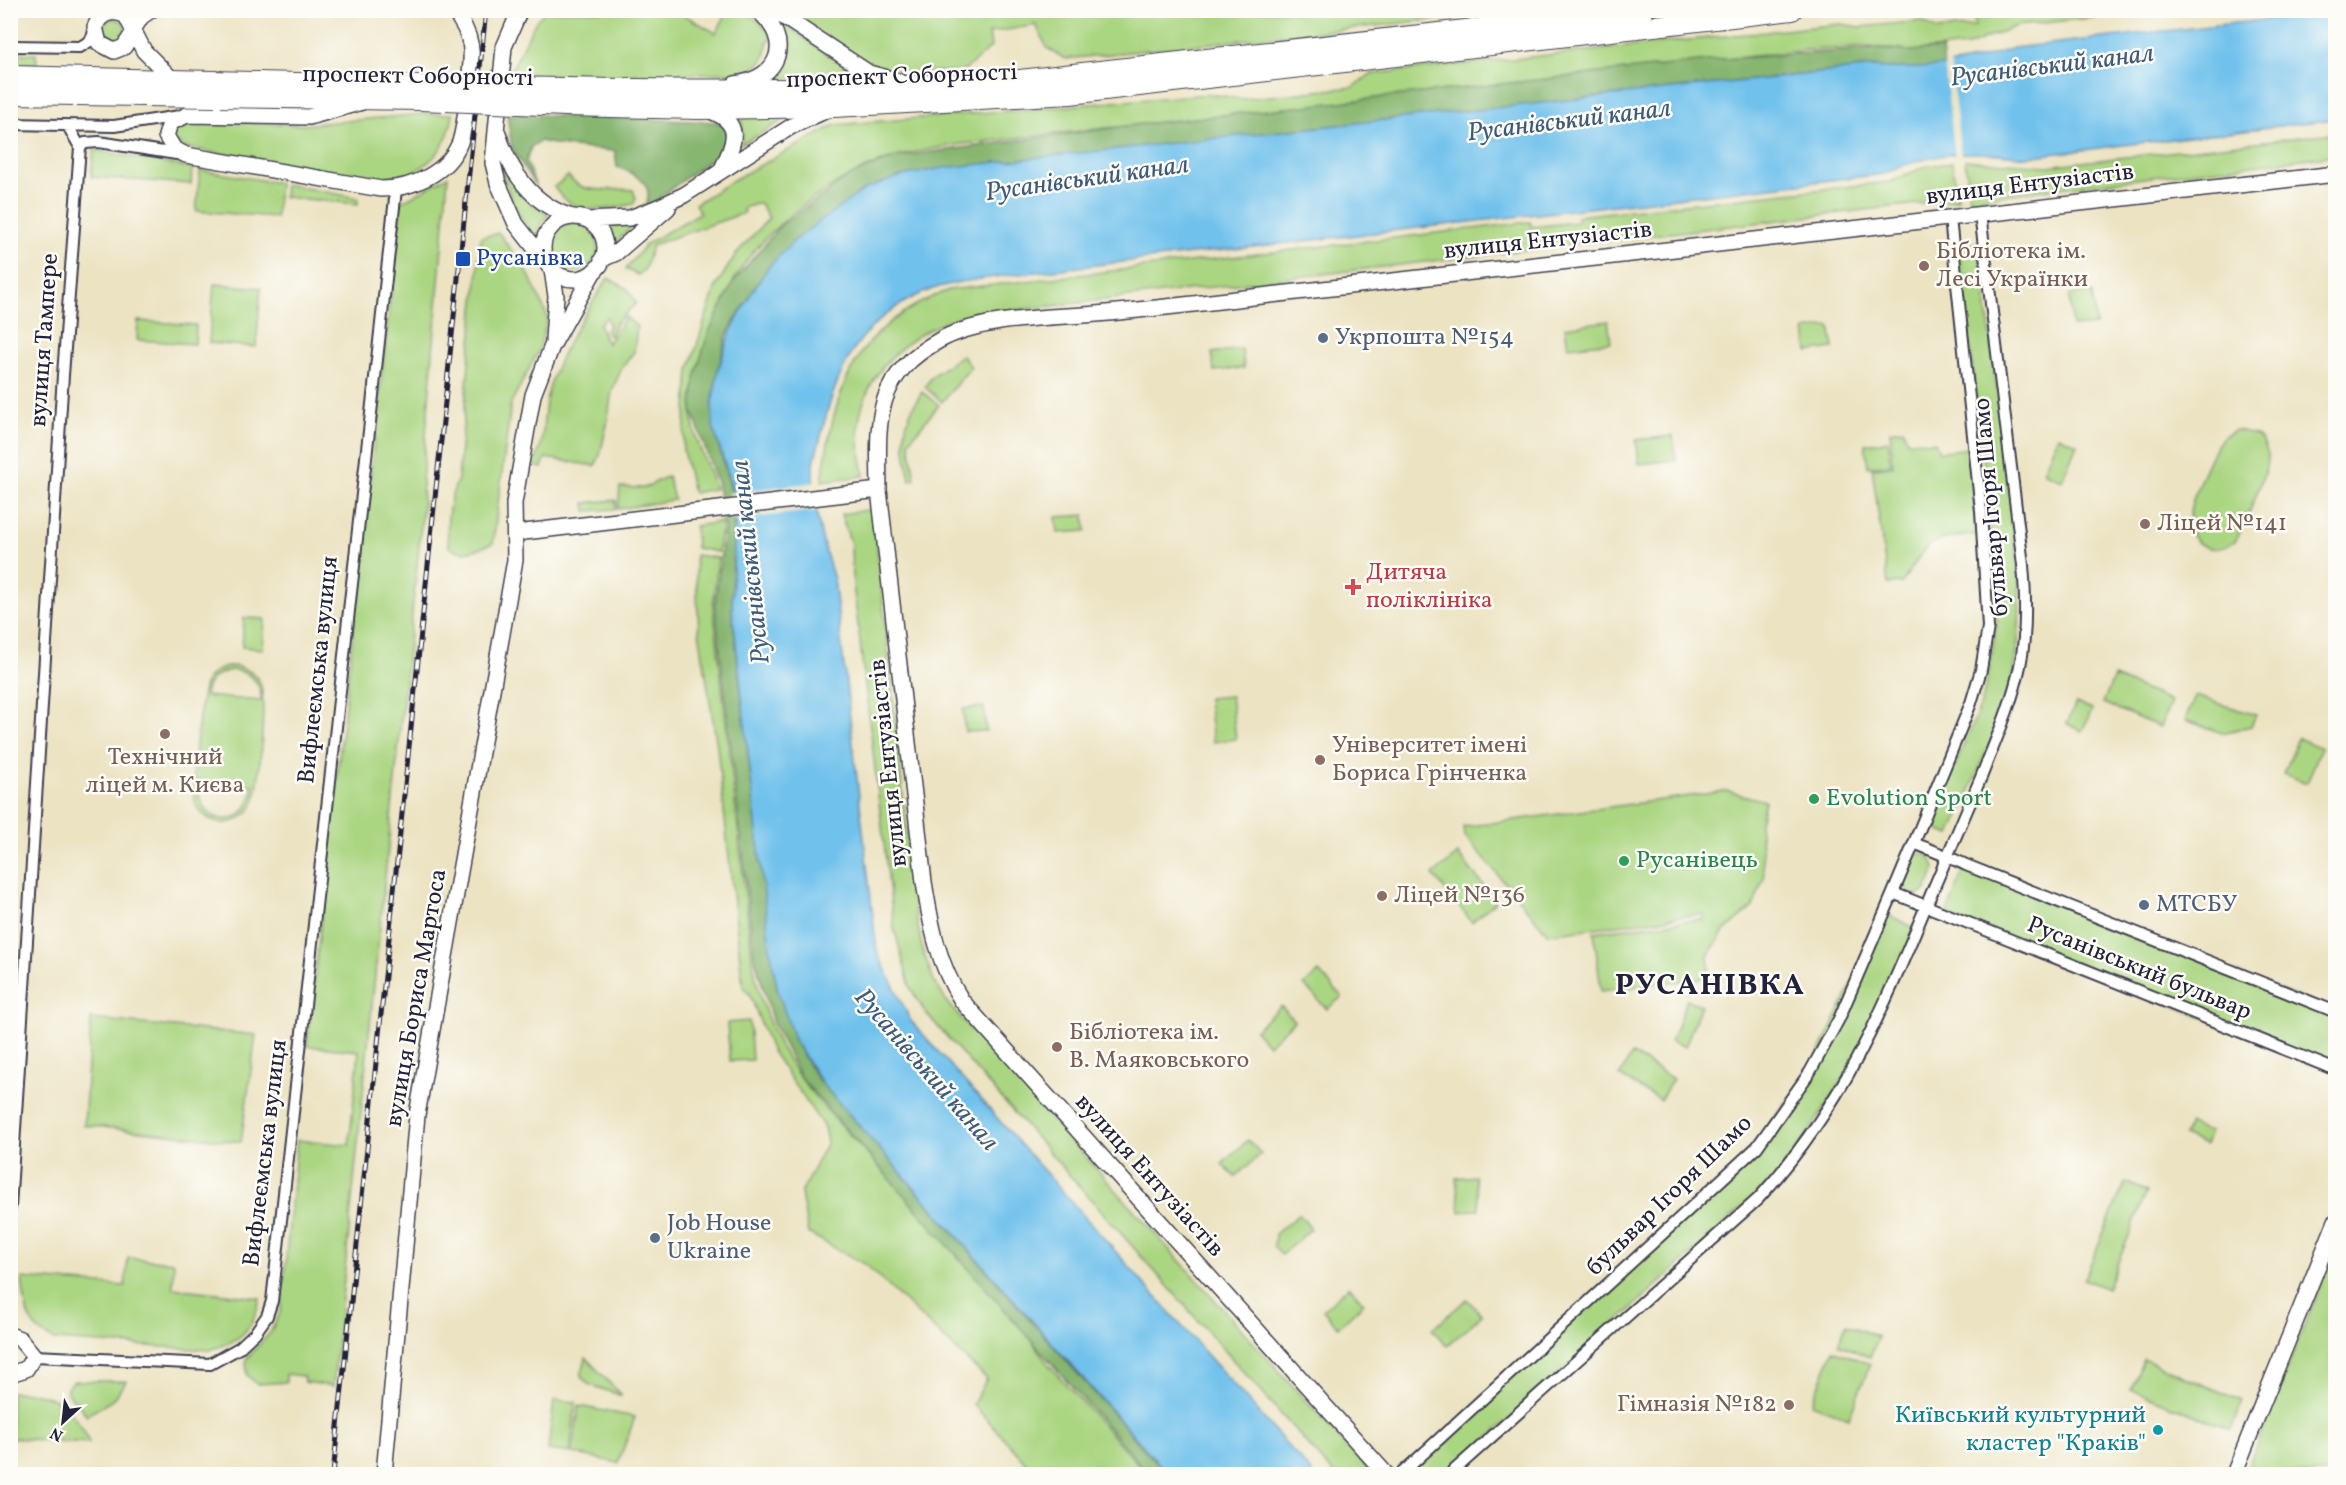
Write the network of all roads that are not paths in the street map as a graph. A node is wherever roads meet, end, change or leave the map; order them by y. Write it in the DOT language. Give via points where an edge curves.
graph roads {
  1 [pos="142,10"];
  2 [pos="151,10"];
  3 [pos="520,10"];
  4 [pos="528,10"];
  5 [pos="758,10"];
  6 [pos="773,10"];
  7 [pos="1643,10"];
  8 [pos="1792,10"];
  9 [pos="452,11"];
  10 [pos="104,12"];
  11 [pos="95,30"];
  12 [pos="133,31"];
  13 [pos="10,46"];
  14 [pos="503,63"];
  15 [pos="10,76"];
  16 [pos="172,79"];
  17 [pos="921,85"];
  18 [pos="684,90"];
  19 [pos="421,93"];
  20 [pos="10,94"];
  21 [pos="566,97"];
  22 [pos="367,100"];
  23 [pos="834,107"];
  24 [pos="705,109"];
  25 [pos="187,116"];
  26 [pos="10,124"];
  27 [pos="68,126"];
  28 [pos="496,127"];
  29 [pos="81,147"];
  30 [pos="186,155"];
  31 [pos="721,171"];
  32 [pos="2336,174"];
  33 [pos="396,189"];
  34 [pos="684,195"];
  35 [pos="1980,214"];
  36 [pos="572,217"];
  37 [pos="1950,218"];
  38 [pos="587,220"];
  39 [pos="598,265"];
  40 [pos="549,266"];
  41 [pos="552,346"];
  42 [pos="879,490"];
  43 [pos="516,533"];
  44 [pos="1914,843"];
  45 [pos="1947,857"];
  46 [pos="1893,893"];
  47 [pos="1926,906"];
  48 [pos="2336,1012"];
  49 [pos="2336,1070"];
  50 [pos="10,1208"];
  51 [pos="2336,1221"];
  52 [pos="10,1325"];
  53 [pos="15,1337"];
  54 [pos="34,1356"];
  55 [pos="10,1374"];
  56 [pos="384,1474"];
  57 [pos="1386,1474"];
  58 [pos="1401,1474"];
  59 [pos="1449,1474"];
  60 [pos="2234,1474"];
  1 -- 10 [label="street"];
  2 -- 12 [label="street" via="141,17"];
  3 -- 14 [label="street" via="504,47"];
  4 -- 14 [label="street"];
  5 -- 18 [label="street" via="778,38 777,56 768,72 747,83"];
  6 -- 17 [label="street" via="877,77"];
  7 -- 17 [label="highway, проспект Соборності" via="1011,81"];
  8 -- 23 [label="highway, проспект Соборності" via="1070,94"];
  9 -- 33 [label="street" via="468,31 472,56 459,145 435,172"];
  10 -- 11 [label="street"];
  10 -- 12 [label="street" via="128,18"];
  11 -- 12 [label="street" via="99,43 114,51 129,43"];
  11 -- 13 [label="street" via="90,41 80,47"];
  12 -- 16 [label="street" via="152,61"];
  14 -- 28 [label="street"];
  15 -- 16 [label="highway, проспект Соборності"];
  16 -- 19 [label="highway, проспект Соборності"];
  17 -- 18 [label="highway, проспект Соборності"];
  18 -- 21 [label="highway, проспект Соборності"];
  19 -- 21 [label="highway, проспект Соборності, bridge"];
  19 -- 22 [label="highway, проспект Соборності"];
  20 -- 22 [label="highway, проспект Соборності"];
  21 -- 24 [label="highway, проспект Соборності"];
  22 -- 25 [label="street" via="309,117"];
  23 -- 24 [label="highway, проспект Соборності"];
  23 -- 31 [label="street, вулиця Бориса Мартоса" via="792,126"];
  24 -- 31 [label="street" via="731,124 732,142"];
  25 -- 27 [label="street" via="114,126"];
  25 -- 30 [label="street" via="176,119 167,130 168,143"];
  26 -- 27 [label="street"];
  27 -- 29 [label="street"];
  28 -- 36 [label="street" via="517,177 550,207"];
  28 -- 40 [label="street" via="494,163 498,183 516,224"];
  29 -- 30 [label="street" via="92,142"];
  29 -- 50 [label="street, вулиця Тампере" via="55,486"];
  30 -- 33 [label="street"];
  31 -- 34 [label="street, вулиця Бориса Мартоса"];
  32 -- 35 [label="street, вулиця Ентузіастів"];
  33 -- 54 [label="street, Вифлеємська вулиця" via="272,1301 255,1333 225,1357 201,1365"];
  34 -- 38 [label="street, вулиця Бориса Мартоса" via="639,216"];
  34 -- 39 [label="street, вулиця Бориса Мартоса"];
  35 -- 37 [label="street, вулиця Ентузіастів"];
  35 -- 45 [label="street, бульвар Ігоря Шамо" via="2016,494 2026,609 2020,665 2008,709"];
  36 -- 38 [label="street"];
  36 -- 40 [label="street" via="562,219 547,232 543,252"];
  37 -- 42 [label="street, вулиця Ентузіастів" via="967,330 922,351 890,387 878,426"];
  37 -- 44 [label="street, бульвар Ігоря Шамо" via="1988,627 1971,703"];
  38 -- 39 [label="street" via="604,241"];
  39 -- 40 [label="street" via="586,276 568,278"];
  39 -- 41 [label="street, вулиця Бориса Мартоса"];
  40 -- 41 [label="street, вулиця Бориса Мартоса" via="556,296"];
  41 -- 43 [label="street, вулиця Бориса Мартоса" via="528,416 514,503"];
  42 -- 43 [label="street"];
  42 -- 57 [label="street, вулиця Ентузіастів" via="926,893 932,932 948,980 962,1001"];
  43 -- 56 [label="street, вулиця Бориса Мартоса" via="507,612 417,1115"];
  44 -- 45 [label="street, Русанівський бульвар"];
  44 -- 46 [label="street, бульвар Ігоря Шамо"];
  45 -- 47 [label="street, бульвар Ігоря Шамо"];
  45 -- 48 [label="street, Русанівський бульвар"];
  46 -- 47 [label="street, Русанівський бульвар"];
  46 -- 58 [label="street, бульвар Ігоря Шамо" via="1839,1018 1810,1072 1757,1147"];
  47 -- 49 [label="street, Русанівський бульвар"];
  47 -- 59 [label="street" via="1872,1034 1834,1100 1786,1168 1758,1198"];
  51 -- 60 [label="street"];
  52 -- 53 [label="street"];
  53 -- 54 [label="street"];
  54 -- 55 [label="street" via="21,1372"];
}
